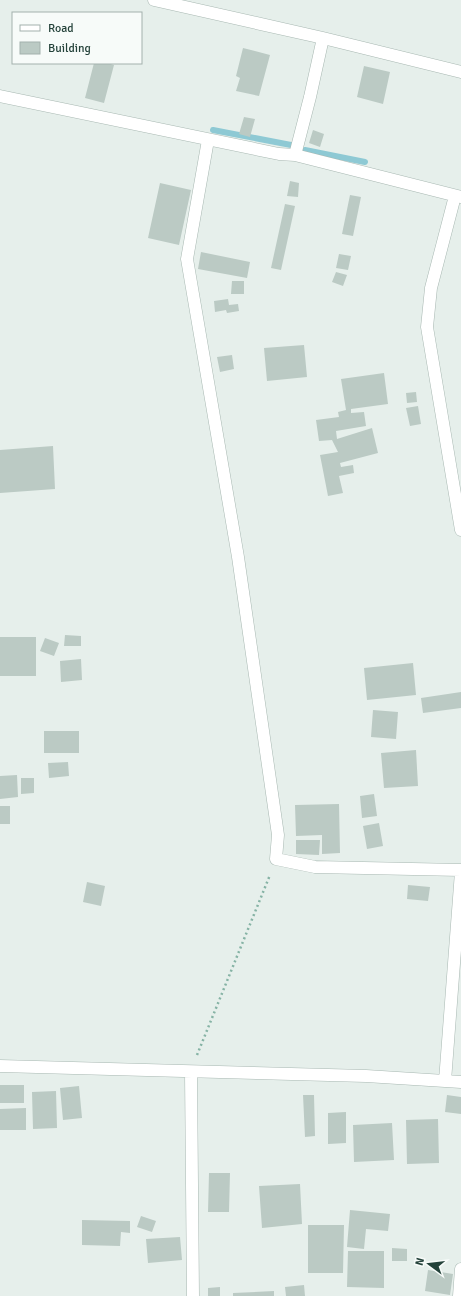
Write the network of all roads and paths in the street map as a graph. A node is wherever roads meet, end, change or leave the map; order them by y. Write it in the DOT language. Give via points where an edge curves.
graph roads {
  1 [pos="154,0"];
  2 [pos="323,38"];
  3 [pos="461,72"];
  4 [pos="0,96"];
  5 [pos="208,140"];
  6 [pos="295,155"];
  7 [pos="458,196"];
  8 [pos="461,530"];
  9 [pos="276,859"];
  10 [pos="461,871"];
  11 [pos="0,1066"];
  12 [pos="190,1073"];
  13 [pos="445,1082"];
  14 [pos="461,1082"];
  15 [pos="461,1269"];
  16 [pos="193,1296"];
  17 [pos="459,1296"];
  1 -- 2 [label="street"];
  2 -- 3 [label="street"];
  2 -- 6 [label="street"];
  4 -- 5 [label="street"];
  5 -- 6 [label="street"];
  5 -- 9 [label="street" via="187,259 238,557 278,835"];
  6 -- 7 [label="street"];
  7 -- 8 [label="street" via="432,288 427,327"];
  9 -- 10 [label="street" via="315,867"];
  9 -- 12 [label="path"];
  10 -- 13 [label="street"];
  11 -- 12 [label="street"];
  12 -- 13 [label="street" via="366,1076"];
  12 -- 16 [label="street"];
  13 -- 14 [label="street"];
  15 -- 17 [label="street"];
}
